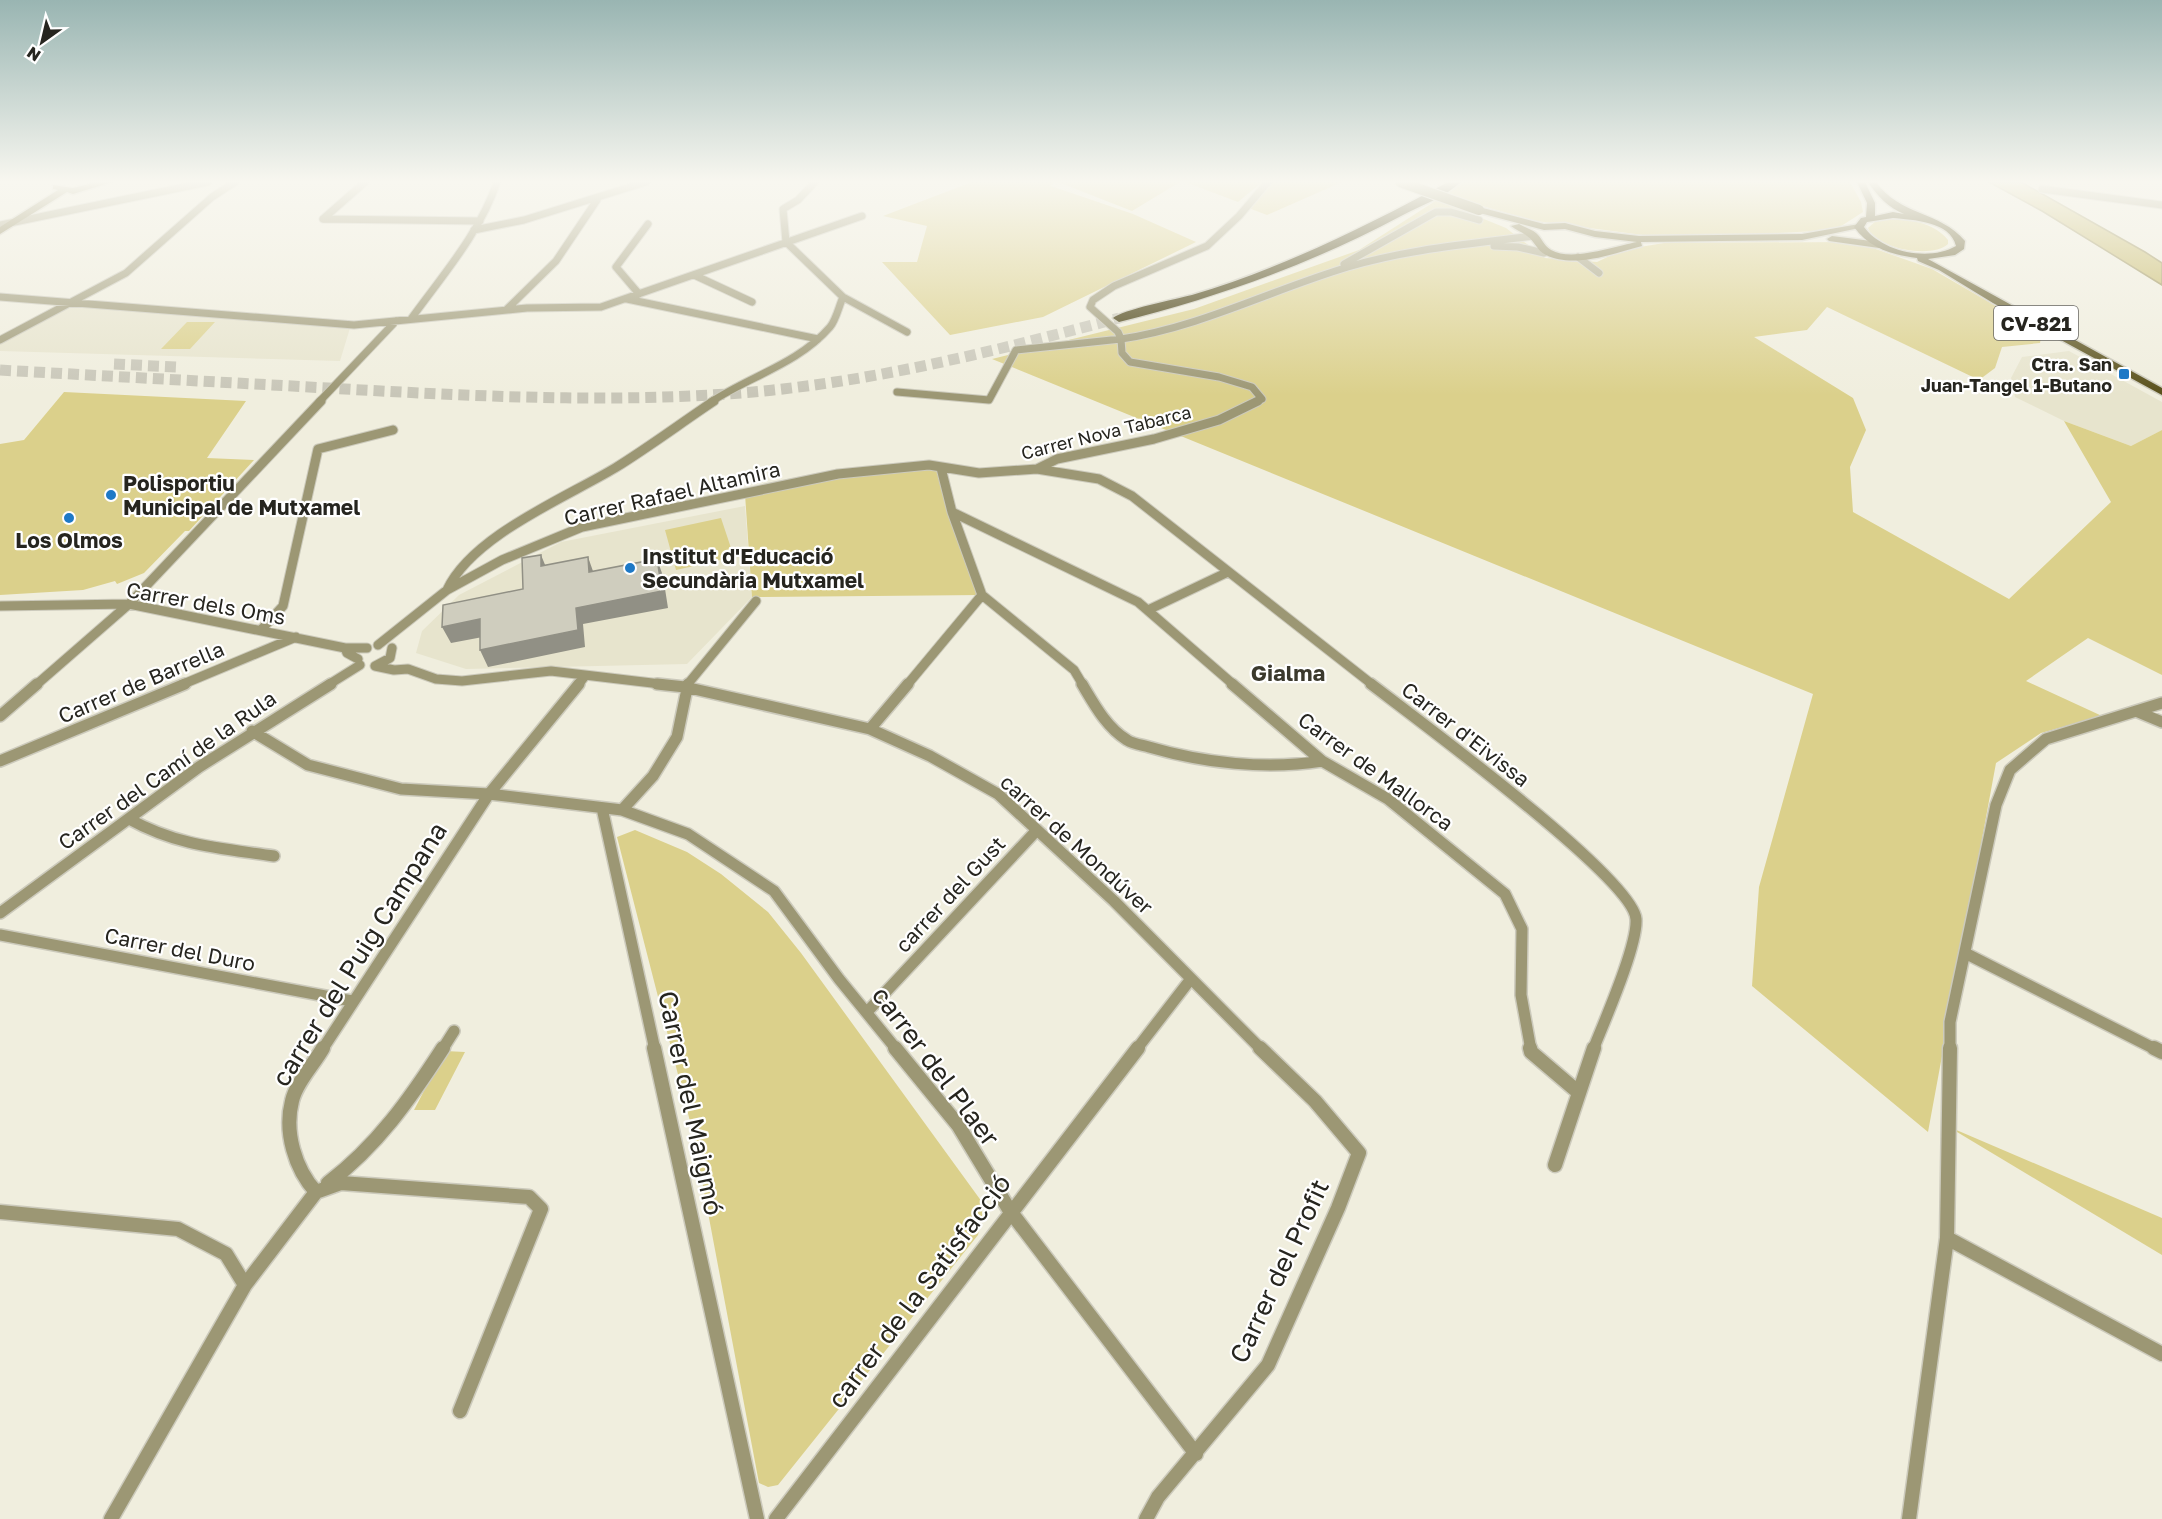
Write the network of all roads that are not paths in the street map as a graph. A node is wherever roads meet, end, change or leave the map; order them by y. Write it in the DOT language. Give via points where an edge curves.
graph roads {
  1 [pos="149,253"];
  2 [pos="458,253"];
  3 [pos="561,253"];
  4 [pos="627,253"];
  5 [pos="756,253"];
  6 [pos="797,253"];
  7 [pos="1191,253"];
  8 [pos="1290,253"];
  9 [pos="1315,253"];
  10 [pos="1364,253"];
  11 [pos="1409,253"];
  12 [pos="1550,253"];
  13 [pos="1599,253"];
  14 [pos="1906,253"];
  15 [pos="1953,253"];
  16 [pos="1910,254"];
  17 [pos="1947,255"];
  18 [pos="1578,257"];
  19 [pos="1328,273"];
  20 [pos="1599,273"];
  21 [pos="694,275"];
  22 [pos="639,294"];
  23 [pos="0,297"];
  24 [pos="843,297"];
  25 [pos="626,299"];
  26 [pos="73,302"];
  27 [pos="752,302"];
  28 [pos="506,310"];
  29 [pos="411,319"];
  30 [pos="396,321"];
  31 [pos="907,332"];
  32 [pos="818,339"];
  33 [pos="1120,339"];
  34 [pos="0,340"];
  35 [pos="2162,382"];
  36 [pos="897,392"];
  37 [pos="2162,392"];
  38 [pos="393,430"];
  39 [pos="941,468"];
  40 [pos="1037,469"];
  41 [pos="952,512"];
  42 [pos="1228,572"];
  43 [pos="447,590"];
  44 [pos="982,595"];
  45 [pos="756,601"];
  46 [pos="129,604"];
  47 [pos="0,606"];
  48 [pos="1148,610"];
  49 [pos="261,630"];
  50 [pos="400,630"];
  51 [pos="297,637"];
  52 [pos="378,645"];
  53 [pos="345,648"];
  54 [pos="367,648"];
  55 [pos="392,651"];
  56 [pos="359,662"];
  57 [pos="375,666"];
  58 [pos="408,669"];
  59 [pos="585,676"];
  60 [pos="685,687"];
  61 [pos="2162,703"];
  62 [pos="2139,712"];
  63 [pos="0,716"];
  64 [pos="2162,722"];
  65 [pos="870,729"];
  66 [pos="252,731"];
  67 [pos="0,761"];
  68 [pos="1322,761"];
  69 [pos="489,794"];
  70 [pos="602,808"];
  71 [pos="622,810"];
  72 [pos="129,819"];
  73 [pos="1037,830"];
  74 [pos="274,856"];
  75 [pos="0,913"];
  76 [pos="0,935"];
  77 [pos="1965,953"];
  78 [pos="1190,980"];
  79 [pos="352,1001"];
  80 [pos="867,1012"];
  81 [pos="454,1032"];
  82 [pos="2162,1052"];
  83 [pos="1578,1092"];
  84 [pos="1359,1153"];
  85 [pos="1555,1165"];
  86 [pos="316,1192"];
  87 [pos="1010,1211"];
  88 [pos="0,1212"];
  89 [pos="1947,1238"];
  90 [pos="245,1285"];
  91 [pos="2162,1354"];
  92 [pos="460,1412"];
  93 [pos="1196,1454"];
  94 [pos="111,1519"];
  95 [pos="758,1519"];
  96 [pos="777,1519"];
  97 [pos="1146,1519"];
  98 [pos="1909,1519"];
  1 -- 26 [label="street" via="126,273"];
  2 -- 29 [label="street"];
  3 -- 28 [label="street"];
  4 -- 22 [label="street" via="616,267"];
  5 -- 21 [label="street"];
  6 -- 24 [label="street"];
  7 -- 33 [label="street" via="1114,286 1093,300 1090,307 1118,332"];
  8 -- 9 [label="highway" via="1116,316 1210,292"];
  10 -- 19 [label="street"];
  11 -- 19 [label="street"];
  12 -- 18 [label="main road, CV-821"];
  13 -- 18 [label="main road, CV-821"];
  14 -- 16 [label="main road, CV-821"];
  15 -- 17 [label="main road"];
  16 -- 17 [label="main road, CV-821"];
  16 -- 37 [label="main road, CV-821" via="1942,268"];
  17 -- 35 [label="main road, CV-821" via="1996,293"];
  18 -- 20 [label="street"];
  19 -- 33 [label="street" via="1224,314 1157,335"];
  21 -- 22 [label="street"];
  21 -- 27 [label="street"];
  22 -- 25 [label="street"];
  23 -- 26 [label="street"];
  24 -- 31 [label="street"];
  24 -- 32 [label="street" via="831,326"];
  25 -- 28 [label="street" via="601,307"];
  25 -- 32 [label="street"];
  26 -- 30 [label="street" via="354,326"];
  26 -- 34 [label="street"];
  28 -- 29 [label="street"];
  29 -- 30 [label="street"];
  30 -- 46 [label="street"];
  32 -- 43 [label="street" via="787,363 731,389 616,467 489,541 453,577"];
  33 -- 36 [label="street" via="1016,350 989,400"];
  33 -- 40 [label="street, Carrer Nova Tabarca" via="1122,353 1130,362 1218,376 1252,387 1262,399 1219,420 1154,439 1057,459"];
  38 -- 49 [label="street" via="318,449 283,606"];
  39 -- 40 [label="street, Carrer Nova Tabarca" via="992,473"];
  39 -- 41 [label="street"];
  39 -- 43 [label="street, Carrer Rafael Altamira" via="929,465 838,474 582,527 502,560"];
  40 -- 42 [label="street, Carrer d'Eivissa" via="1108,482 1132,496"];
  41 -- 44 [label="street"];
  41 -- 48 [label="street, Carrer de Mallorca"];
  42 -- 48 [label="street"];
  42 -- 83 [label="street, Carrer d'Eivissa" via="1557,829 1625,897 1636,918 1633,941"];
  43 -- 50 [label="street, Carrer Rafael Altamira"];
  44 -- 65 [label="street"];
  44 -- 68 [label="street" via="1074,670 1100,715 1128,741 1166,753 1229,762 1298,765"];
  45 -- 60 [label="street"];
  46 -- 47 [label="street, Carrer dels Oms"];
  46 -- 49 [label="street, Carrer dels Oms"];
  46 -- 63 [label="street"];
  48 -- 68 [label="street, Carrer de Mallorca"];
  49 -- 51 [label="street, Carrer dels Oms"];
  50 -- 52 [label="street, Carrer Rafael Altamira"];
  50 -- 55 [label="street, Carrer Rafael Altamira"];
  51 -- 53 [label="street, Carrer dels Oms"];
  51 -- 67 [label="street, Carrer de Barrella"];
  52 -- 54 [label="street, Carrer dels Oms"];
  52 -- 55 [label="street"];
  53 -- 54 [label="street, Carrer dels Oms"];
  53 -- 56 [label="street"];
  54 -- 56 [label="street, Carrer del Camí de la Rula"];
  55 -- 57 [label="street" via="386,662"];
  55 -- 58 [label="street, carrer de Mondúver"];
  56 -- 57 [label="street, carrer de Mondúver"];
  56 -- 66 [label="street, Carrer del Camí de la Rula"];
  57 -- 58 [label="street, carrer de Mondúver"];
  58 -- 59 [label="street, carrer de Mondúver" via="436,679 462,681 551,671"];
  59 -- 60 [label="street, carrer de Mondúver"];
  59 -- 69 [label="street, carrer del Puig Campana"];
  60 -- 65 [label="street, carrer de Mondúver"];
  60 -- 71 [label="street" via="677,737 653,776"];
  61 -- 62 [label="street"];
  62 -- 64 [label="street"];
  62 -- 77 [label="street" via="2046,739 2010,770 1996,804"];
  65 -- 73 [label="street, carrer de Mondúver" via="930,756 998,794"];
  66 -- 69 [label="street" via="308,765 401,789"];
  66 -- 72 [label="street, Carrer del Camí de la Rula"];
  68 -- 83 [label="street, Carrer de Mallorca" via="1388,799 1505,894 1522,929 1521,995 1532,1052"];
  69 -- 70 [label="street"];
  69 -- 79 [label="street, carrer del Puig Campana"];
  70 -- 71 [label="street, carrer del Plaer"];
  70 -- 95 [label="street, Carrer del Maigmó"];
  71 -- 80 [label="street, carrer del Plaer" via="688,834 774,891"];
  72 -- 74 [label="street" via="184,843"];
  72 -- 75 [label="street, Carrer del Camí de la Rula"];
  73 -- 78 [label="street, carrer de Mondúver" via="1114,901"];
  73 -- 80 [label="street, carrer del Gust"];
  76 -- 79 [label="street, Carrer del Duro"];
  77 -- 82 [label="street"];
  77 -- 89 [label="street" via="1950,1022"];
  78 -- 84 [label="street, carrer de Mondúver" via="1315,1101"];
  78 -- 87 [label="street, carrer de la Satisfacció"];
  79 -- 86 [label="street, carrer del Puig Campana" via="292,1099 288,1134 306,1181"];
  80 -- 87 [label="street, carrer del Plaer" via="958,1125"];
  81 -- 86 [label="street" via="398,1119 342,1174"];
  83 -- 85 [label="street, Carrer d'Eivissa"];
  84 -- 93 [label="street, Carrer del Profit" via="1268,1365"];
  86 -- 90 [label="street"];
  86 -- 92 [label="street" via="341,1183 506,1195 529,1197 542,1209"];
  87 -- 93 [label="street, carrer del Plaer"];
  87 -- 96 [label="street, carrer de la Satisfacció"];
  88 -- 90 [label="street" via="178,1228 226,1254"];
  89 -- 91 [label="street"];
  89 -- 98 [label="street"];
  90 -- 94 [label="street"];
  93 -- 97 [label="street, Carrer del Profit" via="1158,1497"];
}
